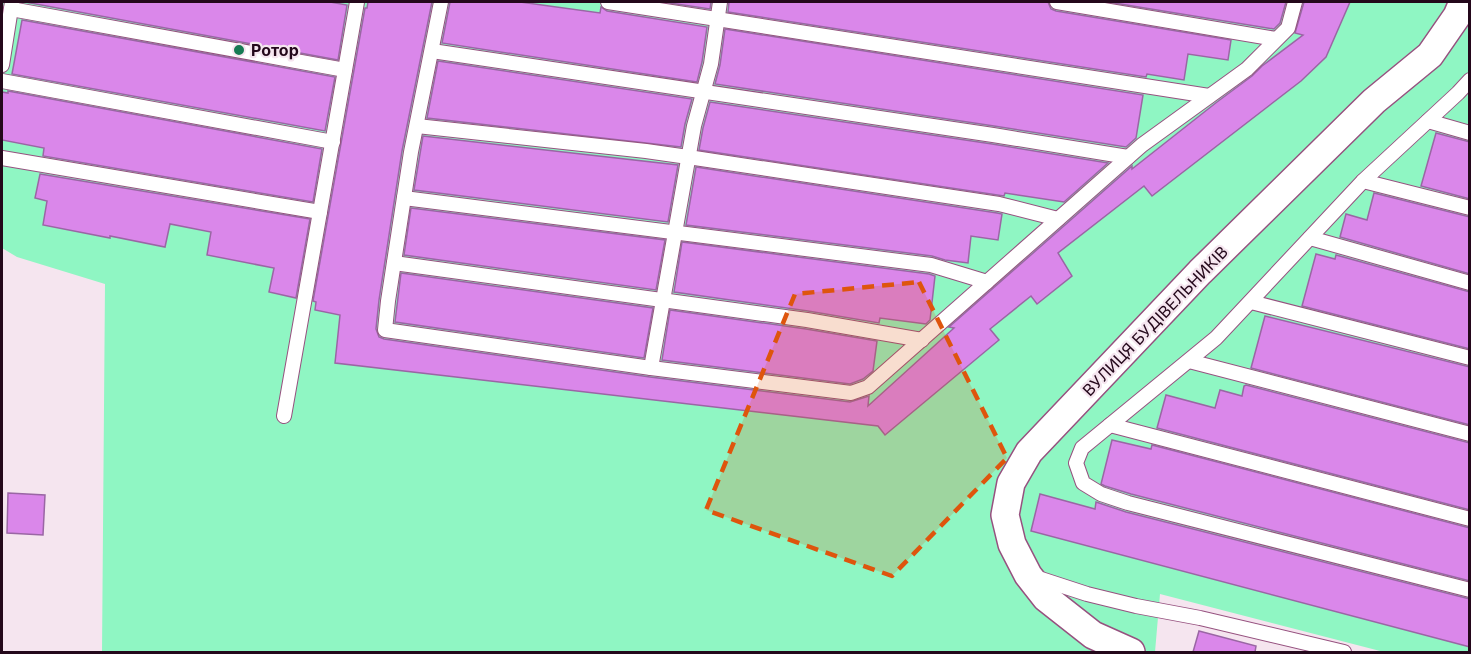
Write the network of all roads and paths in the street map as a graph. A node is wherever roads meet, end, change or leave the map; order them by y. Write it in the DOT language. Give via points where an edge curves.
graph roads {
  1 [pos="357,2"];
  2 [pos="441,2"];
  3 [pos="608,2"];
  4 [pos="720,2"];
  5 [pos="1057,2"];
  6 [pos="1295,2"];
  7 [pos="1463,2"];
  8 [pos="12,5"];
  9 [pos="717,20"];
  10 [pos="1276,39"];
  11 [pos="432,51"];
  12 [pos="2,65"];
  13 [pos="345,70"];
  14 [pos="1470,80"];
  15 [pos="2,81"];
  16 [pos="704,91"];
  17 [pos="1209,96"];
  18 [pos="1428,121"];
  19 [pos="417,126"];
  20 [pos="1470,133"];
  21 [pos="333,142"];
  22 [pos="688,157"];
  23 [pos="1128,157"];
  24 [pos="2,158"];
  25 [pos="1363,181"];
  26 [pos="404,198"];
  27 [pos="1470,208"];
  28 [pos="320,212"];
  29 [pos="1058,219"];
  30 [pos="675,233"];
  31 [pos="1310,238"];
  32 [pos="394,263"];
  33 [pos="987,282"];
  34 [pos="1470,283"];
  35 [pos="664,300"];
  36 [pos="1251,302"];
  37 [pos="922,340"];
  38 [pos="1470,358"];
  39 [pos="1189,361"];
  40 [pos="651,368"];
  41 [pos="284,416"];
  42 [pos="1110,425"];
  43 [pos="1470,434"];
  44 [pos="1470,519"];
  45 [pos="1028,575"];
  46 [pos="1470,590"];
  47 [pos="1087,594"];
  48 [pos="1071,618"];
  49 [pos="1131,652"];
  50 [pos="1344,652"];
  1 -- 13 [label="lane"];
  2 -- 11 [label="lane"];
  3 -- 9 [label="lane"];
  4 -- 9 [label="lane"];
  5 -- 10 [label="lane"];
  6 -- 10 [label="lane" via="1288,28"];
  7 -- 45 [label="street, ВУЛИЦЯ БУДІВЕЛЬНИКІВ" via="1430,55 1374,101 1200,272 1029,452 1011,483 1005,515 1012,544"];
  8 -- 12 [label="lane"];
  8 -- 13 [label="lane"];
  9 -- 16 [label="lane"];
  9 -- 17 [label="lane"];
  10 -- 17 [label="lane" via="1247,69"];
  11 -- 16 [label="lane"];
  11 -- 19 [label="lane"];
  13 -- 21 [label="lane"];
  14 -- 18 [label="lane"];
  15 -- 21 [label="lane"];
  16 -- 22 [label="lane"];
  16 -- 23 [label="lane"];
  17 -- 23 [label="lane"];
  18 -- 20 [label="lane"];
  18 -- 25 [label="lane"];
  19 -- 22 [label="lane"];
  19 -- 26 [label="lane"];
  21 -- 28 [label="lane"];
  22 -- 29 [label="lane" via="999,204"];
  22 -- 30 [label="lane"];
  23 -- 29 [label="lane"];
  24 -- 28 [label="lane"];
  25 -- 27 [label="lane"];
  25 -- 31 [label="lane"];
  26 -- 30 [label="lane"];
  26 -- 32 [label="lane"];
  28 -- 41 [label="lane"];
  29 -- 33 [label="lane"];
  30 -- 33 [label="lane" via="931,265"];
  30 -- 35 [label="lane"];
  31 -- 34 [label="lane"];
  31 -- 36 [label="lane"];
  32 -- 35 [label="lane"];
  32 -- 40 [label="lane" via="385,330"];
  33 -- 37 [label="lane"];
  35 -- 37 [label="lane"];
  35 -- 40 [label="lane"];
  36 -- 38 [label="lane"];
  36 -- 39 [label="lane"];
  37 -- 40 [label="lane" via="868,387 851,393"];
  39 -- 42 [label="lane"];
  39 -- 43 [label="lane"];
  42 -- 44 [label="lane"];
  42 -- 46 [label="lane" via="1082,448 1076,463 1083,483 1101,494"];
  45 -- 47 [label="lane"];
  45 -- 48 [label="street, ВУЛИЦЯ БУДІВЕЛЬНИКІВ" via="1046,598"];
  47 -- 48 [label="lane" via="1074,603"];
  47 -- 50 [label="lane"];
  48 -- 49 [label="street, ВУЛИЦЯ БУДІВЕЛЬНИКІВ" via="1093,635"];
}
